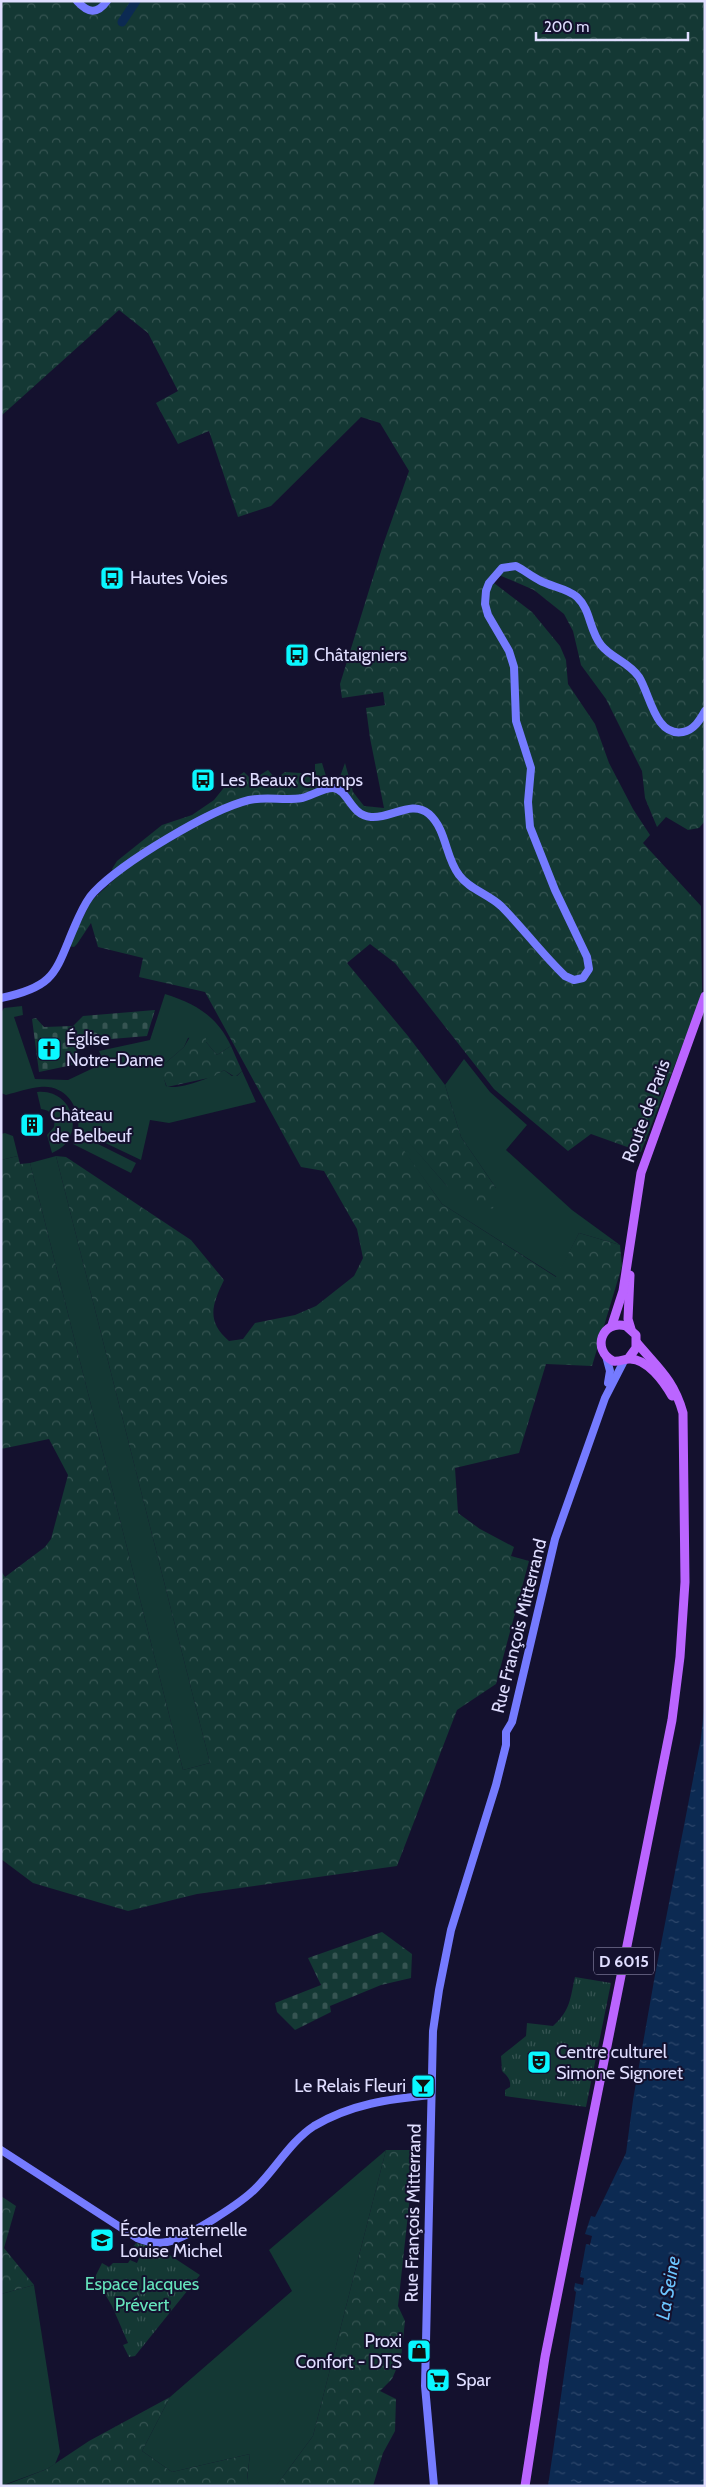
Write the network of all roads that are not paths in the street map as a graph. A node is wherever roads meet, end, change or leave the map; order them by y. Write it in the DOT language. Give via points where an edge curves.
graph roads {
  1 [pos="77,1"];
  2 [pos="107,1"];
  3 [pos="705,711"];
  4 [pos="705,996"];
  5 [pos="1,998"];
  6 [pos="632,1240"];
  7 [pos="612,1325"];
  8 [pos="631,1329"];
  9 [pos="637,1344"];
  10 [pos="606,1356"];
  11 [pos="626,1360"];
  12 [pos="605,1398"];
  13 [pos="685,1432"];
  14 [pos="431,2095"];
  15 [pos="1,2145"];
  16 [pos="1,2150"];
  17 [pos="45,2177"];
  18 [pos="434,2486"];
  19 [pos="525,2486"];
  1 -- 2 [label="street" via="86,10 94,12 101,10"];
  3 -- 5 [label="street" via="696,725 688,730 675,732 668,728 660,722 645,686 634,670 602,646 578,598 516,566 502,568 486,591 485,604 514,667 516,721 531,768 530,826 555,890 587,957 589,969 586,975 579,980 564,976 500,905 463,880 453,866 442,833 425,811 413,808 379,817 365,816 353,808 340,791 332,788 299,798 270,796 229,806 147,852 88,899 56,969 47,981 31,991"];
  4 -- 6 [label="main road, Route de Paris" via="641,1173"];
  6 -- 7 [label="main road" via="623,1291"];
  6 -- 8 [label="main road" via="628,1319"];
  7 -- 8 [label="main road"];
  7 -- 10 [label="main road" via="601,1337 601,1349"];
  8 -- 9 [label="main road"];
  9 -- 11 [label="main road" via="635,1352"];
  9 -- 13 [label="main road, D 6015" via="664,1372 675,1389"];
  10 -- 11 [label="main road" via="613,1360"];
  10 -- 12 [label="street" via="610,1371"];
  11 -- 12 [label="street"];
  11 -- 13 [label="main road, D 6015" via="644,1364 668,1388"];
  12 -- 14 [label="street, Rue François Mitterrand" via="555,1539 512,1722 506,1732 496,1785 456,1908 438,1990"];
  13 -- 19 [label="main road, D 6015" via="685,1582 677,1690 545,2357"];
  14 -- 17 [label="street" via="365,2104 318,2124 300,2138 251,2193 216,2218 170,2242 153,2243 137,2238"];
  14 -- 18 [label="street, Rue François Mitterrand" via="425,2386"];
  15 -- 17 [label="street"];
  16 -- 17 [label="street"];
}
